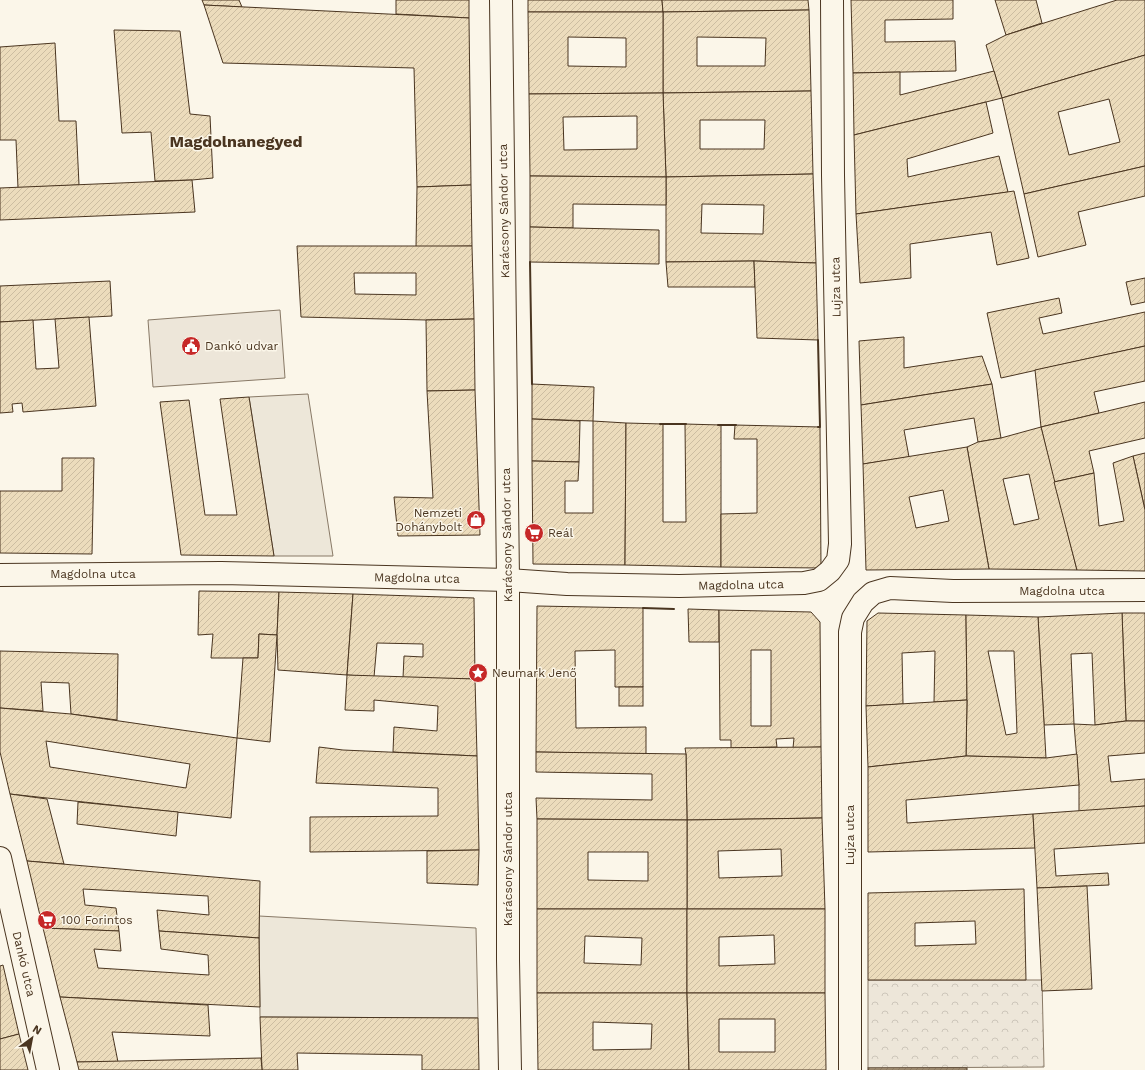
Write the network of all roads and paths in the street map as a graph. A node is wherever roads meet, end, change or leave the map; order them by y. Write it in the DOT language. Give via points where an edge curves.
graph roads {
  1 [pos="501,0"];
  2 [pos="832,0"];
  3 [pos="830,571"];
  4 [pos="0,574"];
  5 [pos="508,580"];
  6 [pos="1145,590"];
  7 [pos="863,602"];
  8 [pos="0,858"];
  9 [pos="48,1070"];
  10 [pos="510,1070"];
  11 [pos="850,1070"];
  1 -- 5 [label="street, Karácsony Sándor utca"];
  2 -- 3 [label="street, Lujza utca" via="840,544 838,560"];
  3 -- 5 [label="street, Magdolna utca" via="818,580 804,584 679,586"];
  4 -- 5 [label="street, Magdolna utca" via="221,573"];
  5 -- 10 [label="street, Karácsony Sándor utca"];
  6 -- 7 [label="street, Magdolna utca" via="953,591 890,588 873,593"];
  7 -- 11 [label="street, Lujza utca" via="853,618 850,632"];
  8 -- 9 [label="street, Dankó utca"];
}
